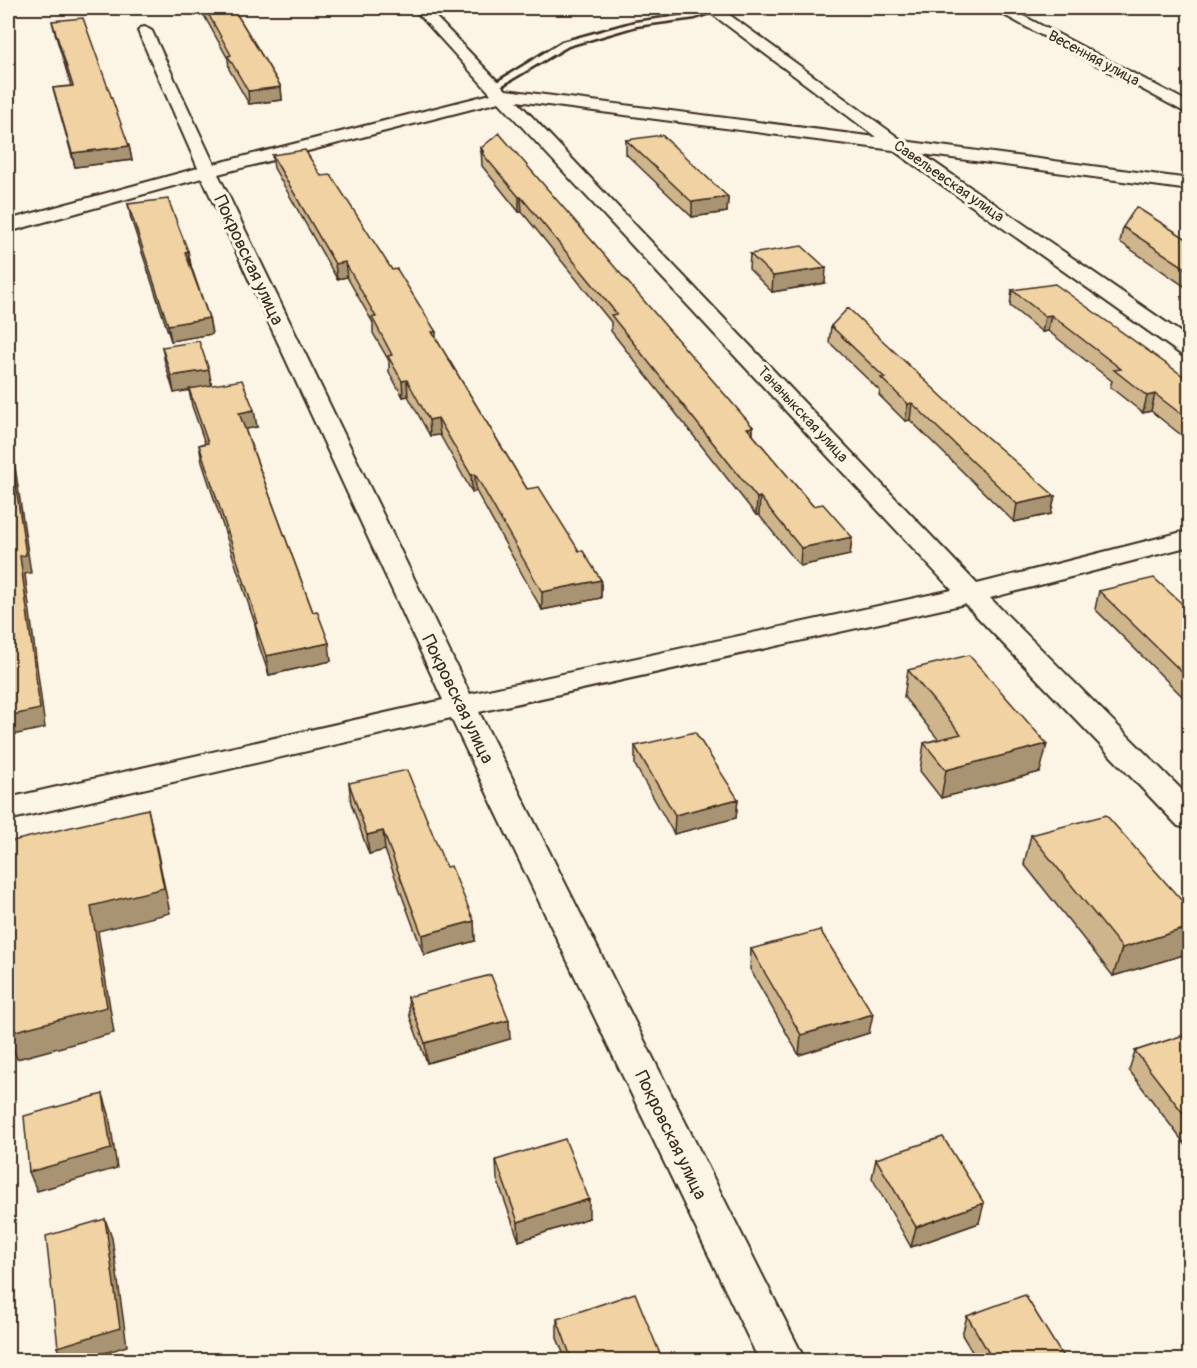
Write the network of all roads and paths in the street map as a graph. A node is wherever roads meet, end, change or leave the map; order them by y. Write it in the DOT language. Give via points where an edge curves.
graph roads {
  1 [pos="420,8"];
  2 [pos="715,8"];
  3 [pos="998,8"];
  4 [pos="145,31"];
  5 [pos="501,90"];
  6 [pos="1190,110"];
  7 [pos="899,146"];
  8 [pos="207,171"];
  9 [pos="1190,185"];
  10 [pos="8,226"];
  11 [pos="1190,350"];
  12 [pos="1190,538"];
  13 [pos="971,594"];
  14 [pos="461,706"];
  15 [pos="8,809"];
  16 [pos="1190,818"];
  17 [pos="782,1360"];
  1 -- 5 [label="street, Тананыкская улица"];
  2 -- 5 [label="lane" via="695,16 635,24 566,44"];
  2 -- 7 [label="street, Савельевская улица"];
  3 -- 6 [label="street, Весенняя улица"];
  4 -- 8 [label="street, Покровская улица"];
  5 -- 7 [label="street"];
  5 -- 8 [label="street"];
  5 -- 13 [label="street, Тананыкская улица"];
  7 -- 9 [label="street"];
  7 -- 11 [label="street, Савельевская улица"];
  8 -- 10 [label="street"];
  8 -- 14 [label="street, Покровская улица"];
  12 -- 13 [label="street"];
  13 -- 14 [label="street"];
  13 -- 16 [label="street, Тананыкская улица"];
  14 -- 15 [label="street"];
  14 -- 17 [label="street, Покровская улица"];
}
